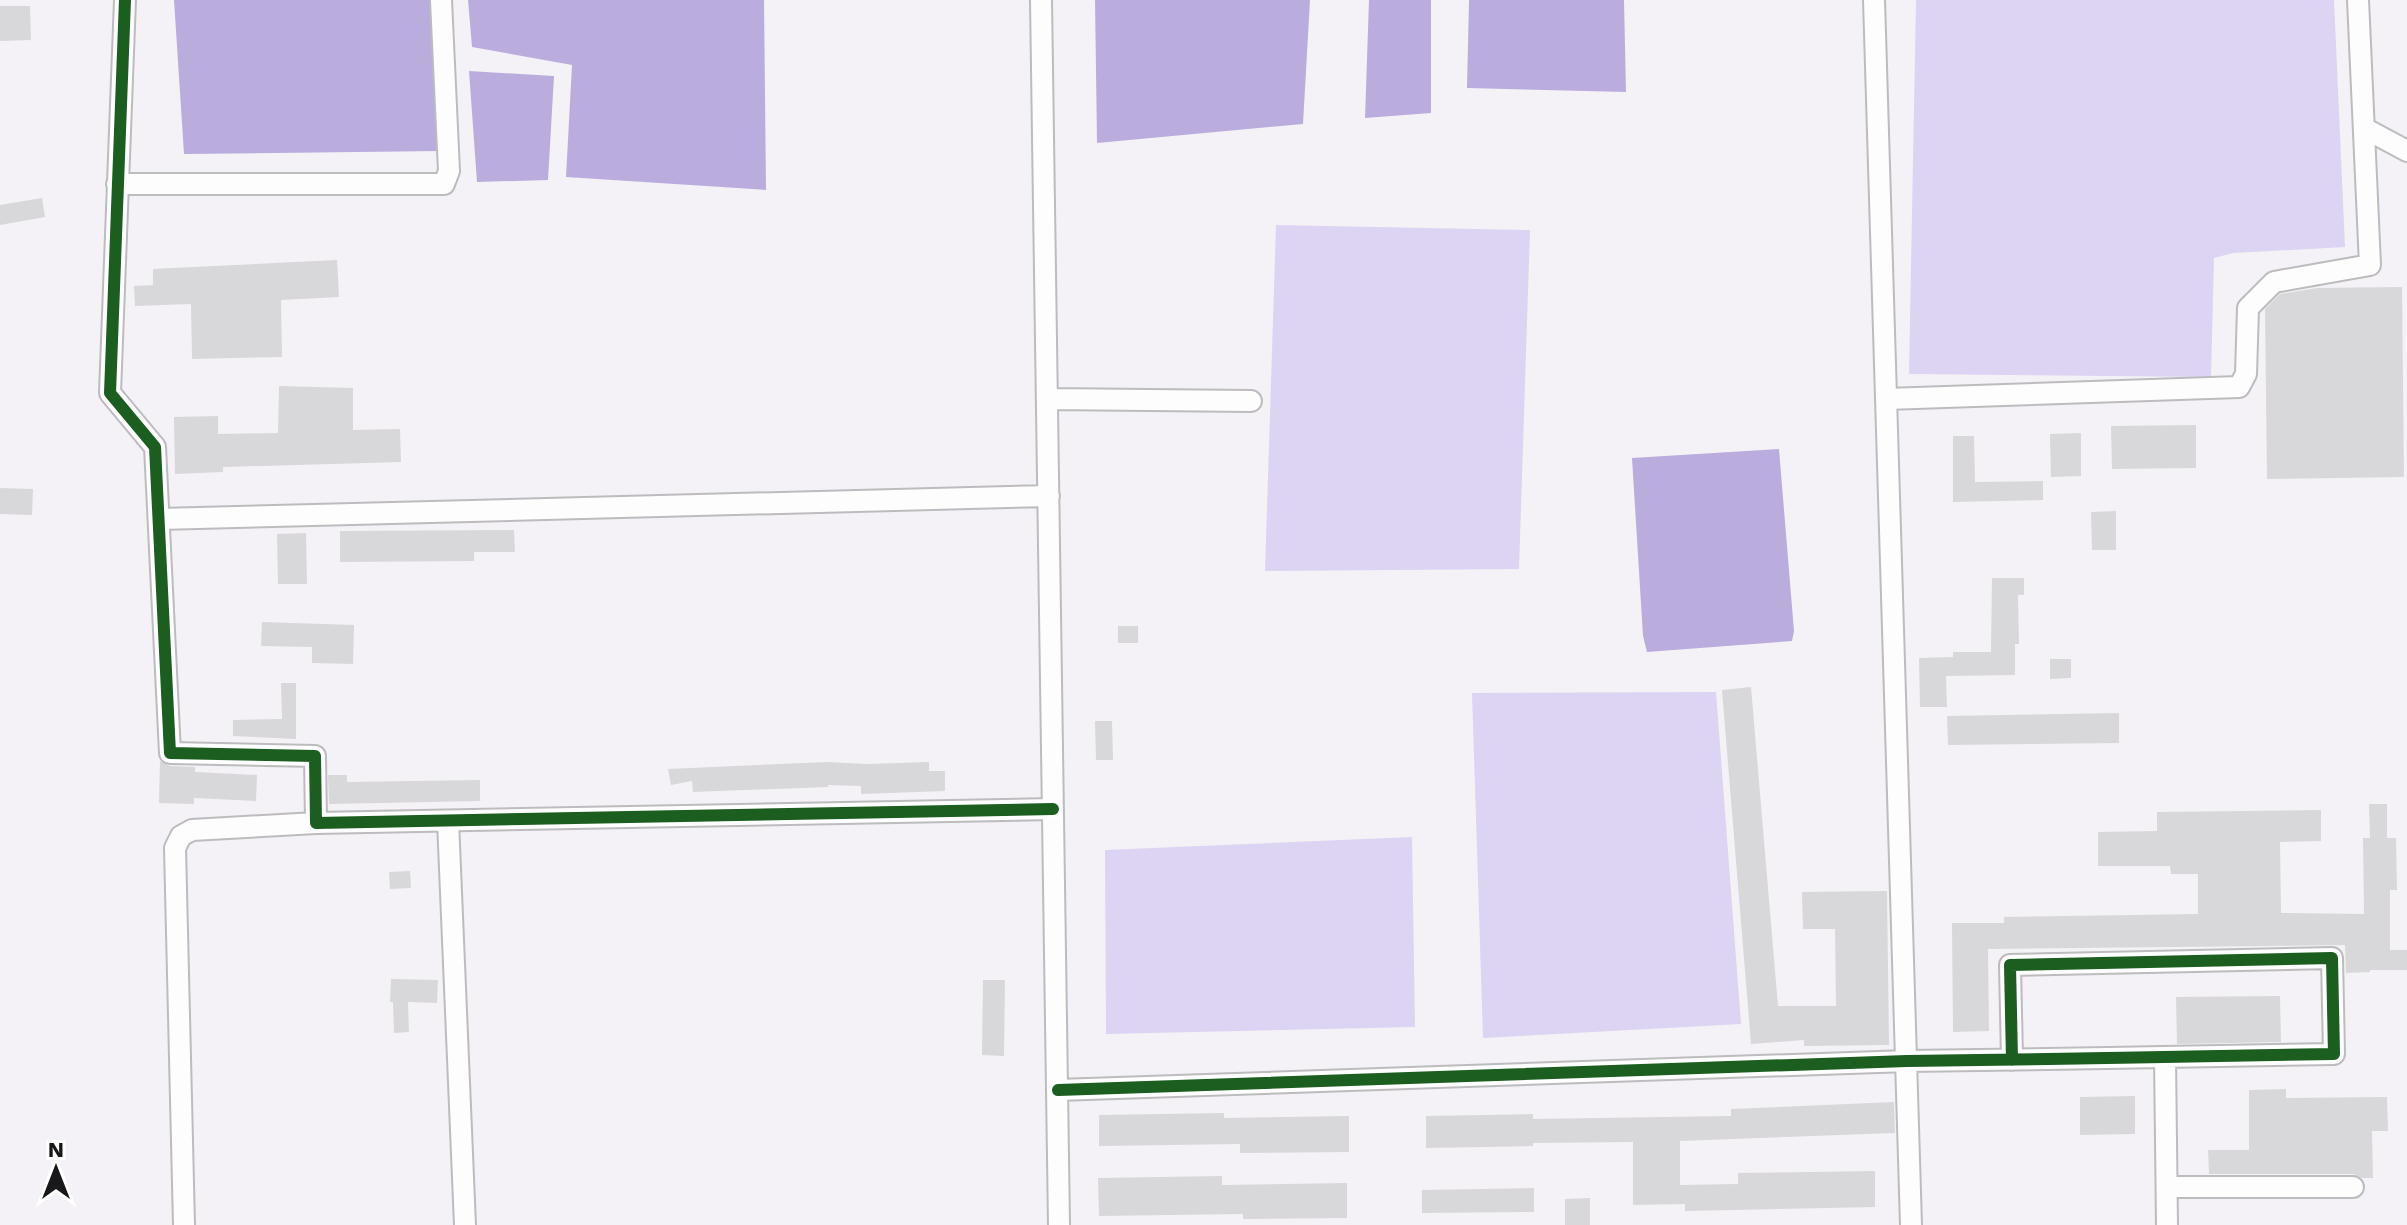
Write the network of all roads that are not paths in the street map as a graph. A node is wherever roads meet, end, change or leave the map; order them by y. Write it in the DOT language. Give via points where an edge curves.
graph roads {
  1 [pos="125,0"];
  2 [pos="441,0"];
  3 [pos="1041,0"];
  4 [pos="1874,0"];
  5 [pos="2358,0"];
  6 [pos="2364,128"];
  7 [pos="2407,151"];
  8 [pos="117,184"];
  9 [pos="1048,399"];
  10 [pos="1886,399"];
  11 [pos="1251,401"];
  12 [pos="1049,496"];
  13 [pos="159,519"];
  14 [pos="1053,809"];
  15 [pos="448,821"];
  16 [pos="316,823"];
  17 [pos="2165,1057"];
  18 [pos="2012,1060"];
  19 [pos="1907,1061"];
  20 [pos="1058,1090"];
  21 [pos="2167,1187"];
  22 [pos="2353,1187"];
  23 [pos="184,1225"];
  24 [pos="465,1225"];
  25 [pos="1059,1225"];
  26 [pos="1911,1225"];
  27 [pos="2167,1225"];
  1 -- 8 [label="street"];
  2 -- 8 [label="street" via="449,171 444,184"];
  3 -- 9 [label="street"];
  4 -- 10 [label="street"];
  5 -- 6 [label="street"];
  6 -- 7 [label="street"];
  6 -- 10 [label="street" via="2370,265 2274,282 2248,308 2246,374 2239,387"];
  8 -- 13 [label="street" via="110,393 155,447"];
  9 -- 11 [label="street"];
  9 -- 12 [label="street"];
  10 -- 19 [label="street"];
  12 -- 13 [label="street"];
  12 -- 14 [label="street"];
  13 -- 16 [label="street" via="170,753 315,756"];
  14 -- 15 [label="street"];
  14 -- 20 [label="street"];
  15 -- 16 [label="street"];
  15 -- 24 [label="street"];
  16 -- 23 [label="street" via="192,830 175,848"];
  17 -- 18 [label="street"];
  17 -- 18 [label="street" via="2334,1054 2332,958 2010,965"];
  17 -- 21 [label="street"];
  18 -- 19 [label="street"];
  19 -- 20 [label="street"];
  19 -- 26 [label="street"];
  20 -- 25 [label="street"];
  21 -- 22 [label="street"];
  21 -- 27 [label="street"];
}
